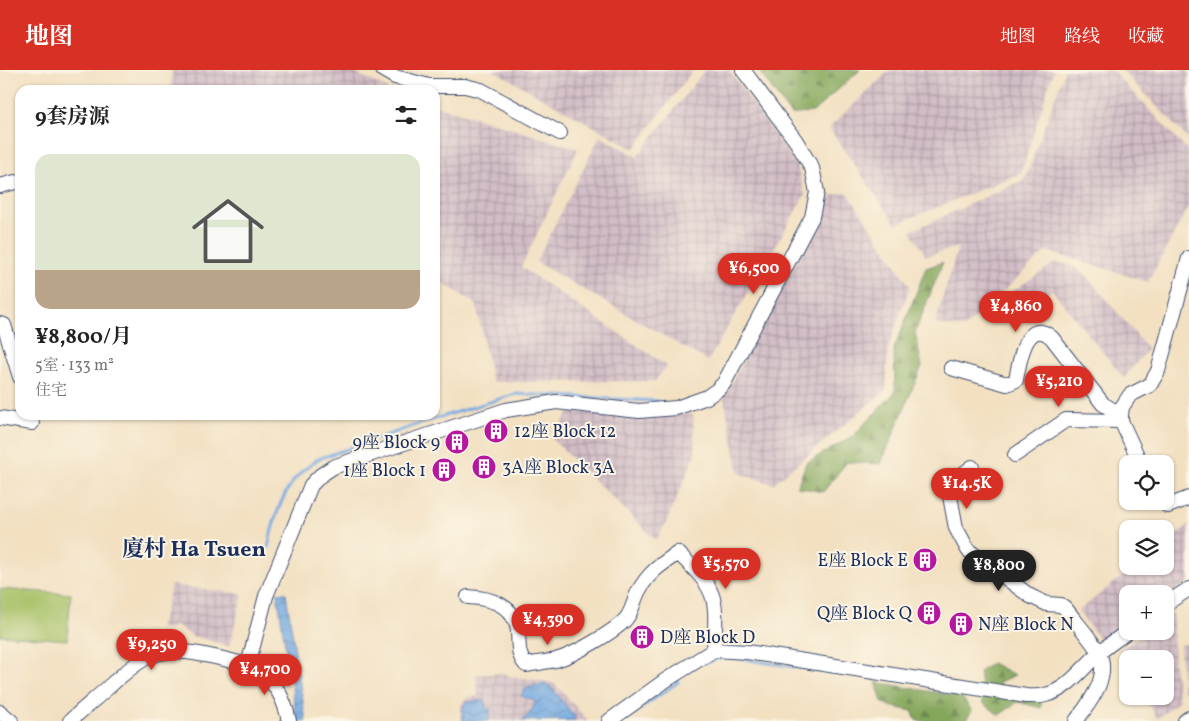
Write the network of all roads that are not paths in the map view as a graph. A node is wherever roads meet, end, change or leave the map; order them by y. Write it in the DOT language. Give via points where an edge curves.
graph roads {
  1 [pos="383,70"];
  2 [pos="743,70"];
  3 [pos="410,85"];
  4 [pos="440,86"];
  5 [pos="560,133"];
  6 [pos="15,182"];
  7 [pos="0,186"];
  8 [pos="1189,258"];
  9 [pos="0,324"];
  10 [pos="15,361"];
  11 [pos="951,368"];
  12 [pos="0,418"];
  13 [pos="1121,418"];
  14 [pos="32,425"];
  15 [pos="1015,455"];
  16 [pos="1137,455"];
  17 [pos="972,467"];
  18 [pos="1189,498"];
  19 [pos="1174,504"];
  20 [pos="1189,589"];
  21 [pos="468,597"];
  22 [pos="1174,598"];
  23 [pos="1119,638"];
  24 [pos="714,650"];
  25 [pos="1099,654"];
  26 [pos="248,665"];
  27 [pos="0,712"];
  28 [pos="1189,718"];
  29 [pos="11,721"];
  30 [pos="70,721"];
  31 [pos="289,721"];
  32 [pos="609,721"];
  33 [pos="1076,721"];
  34 [pos="1185,721"];
  1 -- 3 [label="street"];
  2 -- 26 [label="street" via="796,141 812,168 817,192 812,218 724,383 707,397 676,408 639,411 556,402 506,410 333,467 311,485 266,596"];
  4 -- 5 [label="street" via="481,90"];
  6 -- 7 [label="street"];
  8 -- 13 [label="street" via="1158,371 1150,386 1130,395 1122,407"];
  9 -- 10 [label="street" via="4,325"];
  11 -- 13 [label="street" via="1012,383 1016,380 1022,348 1030,337 1042,332 1052,338 1103,404"];
  12 -- 14 [label="street"];
  13 -- 15 [label="street" via="1066,420"];
  13 -- 16 [label="street"];
  17 -- 25 [label="street" via="962,475 950,496 956,528 968,550 1030,596 1047,604 1061,605"];
  18 -- 19 [label="street"];
  20 -- 22 [label="street"];
  21 -- 24 [label="street" via="491,600 515,617 521,658 526,665 555,660 600,639 624,620 653,570 678,552 704,579 712,595 716,612"];
  23 -- 25 [label="street"];
  24 -- 25 [label="street" via="853,667 1026,696 1047,695 1062,687"];
  24 -- 32 [label="street"];
  25 -- 33 [label="street" via="1101,679 1098,689"];
  26 -- 30 [label="street" via="186,651 156,654 132,667"];
  26 -- 31 [label="street" via="277,689"];
  27 -- 29 [label="street"];
  28 -- 34 [label="street"];
}
